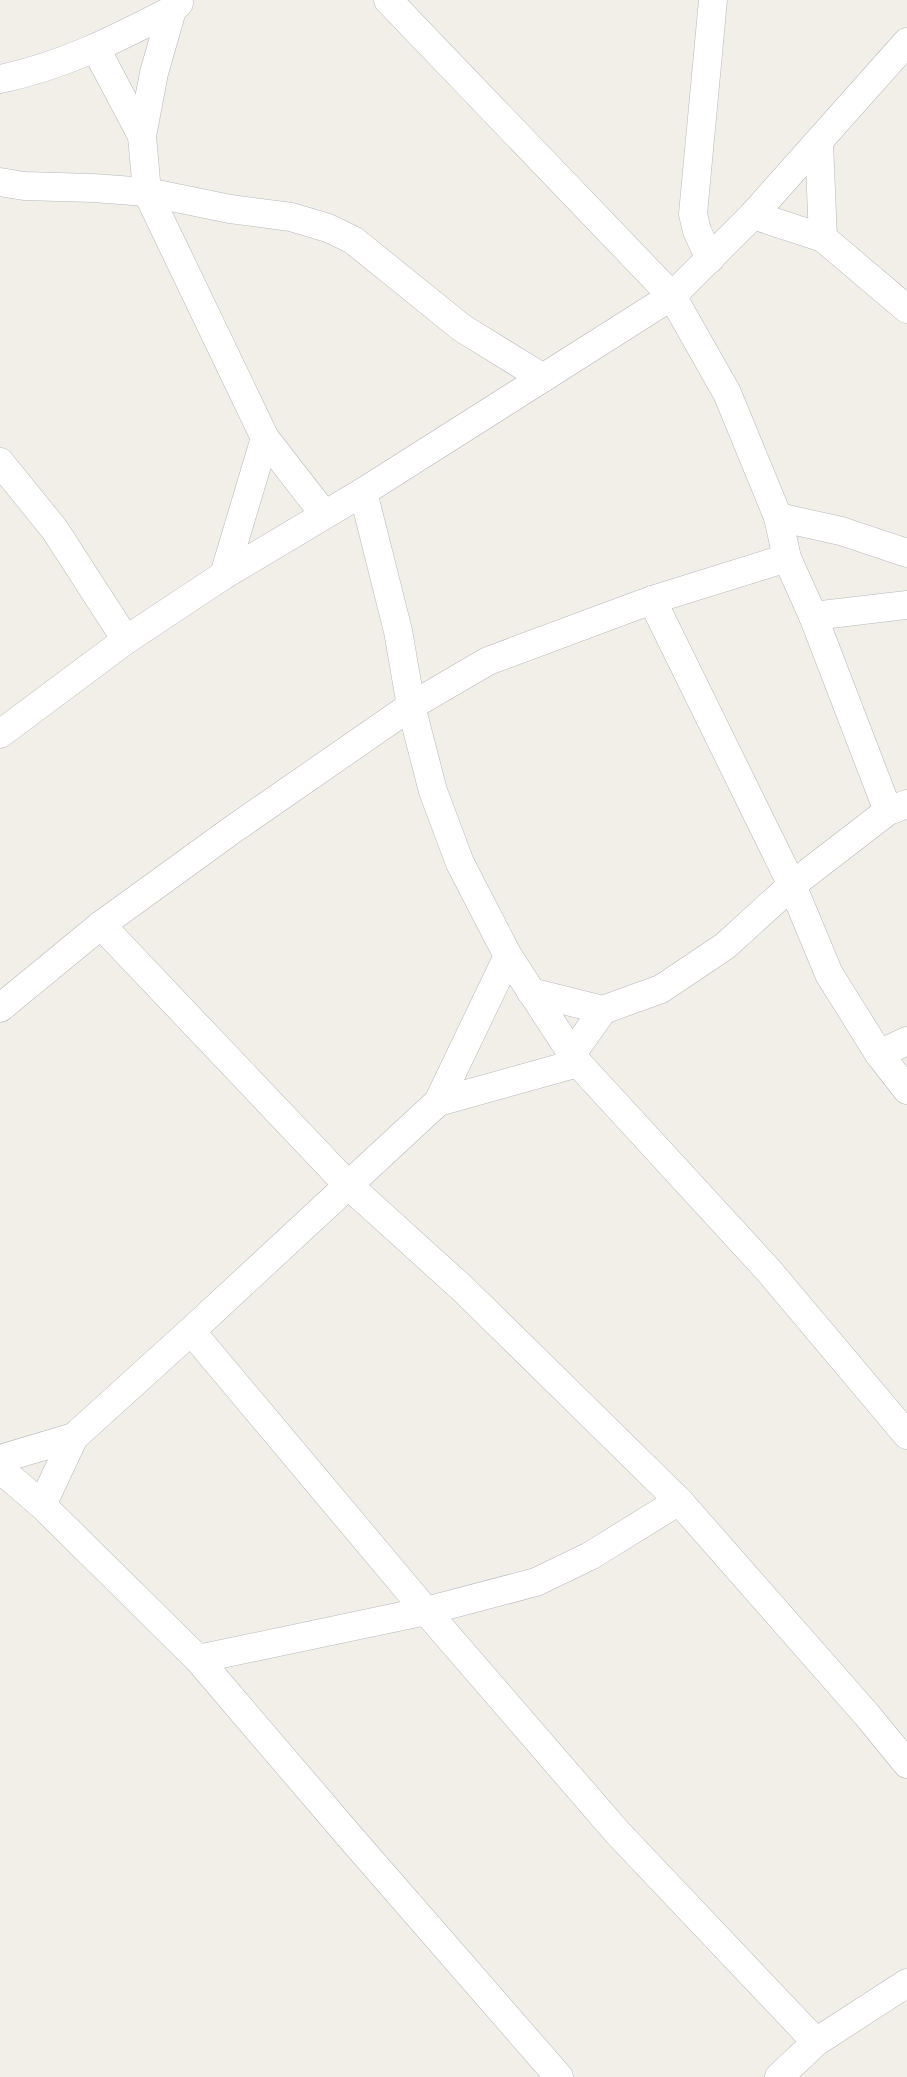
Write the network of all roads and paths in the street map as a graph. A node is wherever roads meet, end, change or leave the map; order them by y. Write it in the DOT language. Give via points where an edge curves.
graph roads {
  1 [pos="388,0"];
  2 [pos="713,0"];
  3 [pos="177,5"];
  4 [pos="96,49"];
  5 [pos="903,53"];
  6 [pos="0,79"];
  7 [pos="142,136"];
  8 [pos="819,143"];
  9 [pos="0,182"];
  10 [pos="147,192"];
  11 [pos="753,215"];
  12 [pos="823,238"];
  13 [pos="710,259"];
  14 [pos="672,296"];
  15 [pos="907,309"];
  16 [pos="543,378"];
  17 [pos="266,438"];
  18 [pos="0,462"];
  19 [pos="363,492"];
  20 [pos="324,514"];
  21 [pos="778,517"];
  22 [pos="907,553"];
  23 [pos="788,558"];
  24 [pos="224,575"];
  25 [pos="652,600"];
  26 [pos="907,605"];
  27 [pos="813,616"];
  28 [pos="126,640"];
  29 [pos="411,706"];
  30 [pos="0,734"];
  31 [pos="898,808"];
  32 [pos="792,885"];
  33 [pos="101,925"];
  34 [pos="508,956"];
  35 [pos="531,992"];
  36 [pos="0,1008"];
  37 [pos="603,1010"];
  38 [pos="907,1041"];
  39 [pos="879,1054"];
  40 [pos="575,1058"];
  41 [pos="907,1090"];
  42 [pos="438,1102"];
  43 [pos="347,1184"];
  44 [pos="191,1331"];
  45 [pos="907,1435"];
  46 [pos="74,1437"];
  47 [pos="0,1458"];
  48 [pos="0,1469"];
  49 [pos="679,1501"];
  50 [pos="42,1505"];
  51 [pos="426,1611"];
  52 [pos="198,1659"];
  53 [pos="907,1764"];
  54 [pos="907,1983"];
  55 [pos="816,2042"];
  56 [pos="559,2077"];
  57 [pos="779,2077"];
  1 -- 14 [label="street"];
  2 -- 13 [label="street" via="693,214"];
  3 -- 4 [label="street"];
  3 -- 7 [label="street" via="154,73"];
  4 -- 6 [label="street"];
  4 -- 7 [label="street"];
  5 -- 8 [label="street"];
  7 -- 10 [label="street"];
  8 -- 11 [label="street"];
  8 -- 12 [label="street"];
  9 -- 10 [label="street"];
  10 -- 16 [label="street" via="291,217 328,228 353,240 462,328"];
  10 -- 17 [label="street"];
  11 -- 12 [label="street"];
  11 -- 13 [label="street"];
  12 -- 15 [label="street"];
  13 -- 14 [label="street"];
  14 -- 16 [label="street"];
  14 -- 21 [label="street" via="727,393"];
  16 -- 19 [label="street"];
  17 -- 20 [label="street"];
  17 -- 24 [label="street"];
  18 -- 28 [label="street" via="55,530"];
  19 -- 20 [label="street"];
  19 -- 29 [label="street" via="398,631"];
  20 -- 24 [label="street"];
  21 -- 22 [label="street" via="841,531"];
  21 -- 23 [label="street"];
  23 -- 25 [label="street"];
  23 -- 27 [label="street"];
  24 -- 28 [label="street"];
  25 -- 29 [label="street" via="488,660"];
  25 -- 32 [label="street"];
  26 -- 27 [label="street"];
  27 -- 31 [label="street"];
  28 -- 30 [label="street"];
  29 -- 33 [label="street"];
  29 -- 34 [label="street" via="433,791 456,854"];
  31 -- 32 [label="street"];
  32 -- 37 [label="street" via="725,946 685,973 660,989"];
  32 -- 39 [label="street" via="829,974"];
  33 -- 36 [label="street"];
  33 -- 43 [label="street"];
  34 -- 35 [label="street"];
  34 -- 42 [label="street"];
  35 -- 37 [label="street"];
  35 -- 40 [label="street"];
  37 -- 40 [label="street"];
  38 -- 39 [label="street"];
  39 -- 41 [label="street"];
  40 -- 42 [label="street"];
  40 -- 45 [label="street" via="769,1271"];
  42 -- 43 [label="street"];
  43 -- 44 [label="street"];
  43 -- 49 [label="street" via="463,1289"];
  44 -- 46 [label="street"];
  44 -- 51 [label="street"];
  46 -- 47 [label="street"];
  46 -- 50 [label="street"];
  48 -- 50 [label="street"];
  49 -- 51 [label="street" via="590,1556 536,1582"];
  49 -- 53 [label="street" via="868,1715"];
  50 -- 52 [label="street"];
  51 -- 52 [label="street"];
  51 -- 55 [label="street" via="617,1832"];
  52 -- 56 [label="street"];
  54 -- 55 [label="street"];
  55 -- 57 [label="street"];
}
